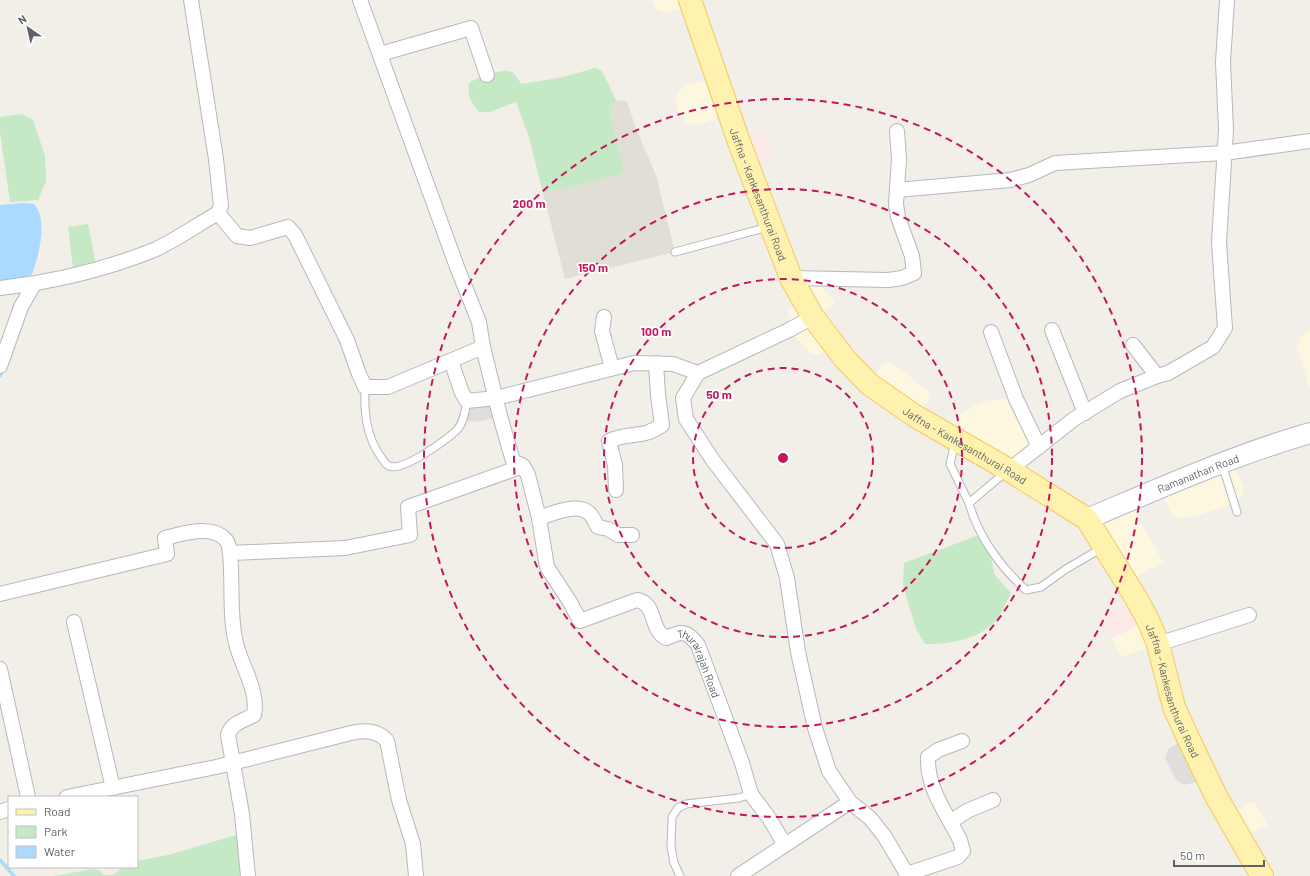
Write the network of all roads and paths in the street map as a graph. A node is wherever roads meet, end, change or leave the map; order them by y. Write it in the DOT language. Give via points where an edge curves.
graph roads {
  1 [pos="191,0"];
  2 [pos="360,0"];
  3 [pos="690,0"];
  4 [pos="1227,0"];
  5 [pos="380,54"];
  6 [pos="487,75"];
  7 [pos="897,131"];
  8 [pos="1310,141"];
  9 [pos="1224,153"];
  10 [pos="897,190"];
  11 [pos="218,214"];
  12 [pos="770,226"];
  13 [pos="675,252"];
  14 [pos="791,278"];
  15 [pos="34,284"];
  16 [pos="0,288"];
  17 [pos="604,317"];
  18 [pos="814,317"];
  19 [pos="1052,330"];
  20 [pos="991,332"];
  21 [pos="1133,345"];
  22 [pos="483,347"];
  23 [pos="451,361"];
  24 [pos="656,363"];
  25 [pos="0,366"];
  26 [pos="612,368"];
  27 [pos="698,373"];
  28 [pos="1156,376"];
  29 [pos="365,387"];
  30 [pos="496,398"];
  31 [pos="467,402"];
  32 [pos="1085,413"];
  33 [pos="1310,433"];
  34 [pos="955,440"];
  35 [pos="1039,447"];
  36 [pos="1222,464"];
  37 [pos="523,466"];
  38 [pos="1009,470"];
  39 [pos="616,490"];
  40 [pos="969,503"];
  41 [pos="1238,512"];
  42 [pos="539,518"];
  43 [pos="1087,519"];
  44 [pos="632,535"];
  45 [pos="1105,546"];
  46 [pos="230,553"];
  47 [pos="0,594"];
  48 [pos="1248,615"];
  49 [pos="74,622"];
  50 [pos="1158,644"];
  51 [pos="0,669"];
  52 [pos="962,741"];
  53 [pos="233,762"];
  54 [pos="113,788"];
  55 [pos="751,794"];
  56 [pos="28,796"];
  57 [pos="72,796"];
  58 [pos="993,800"];
  59 [pos="850,802"];
  60 [pos="952,825"];
  61 [pos="785,845"];
  62 [pos="907,875"];
  63 [pos="248,876"];
  64 [pos="416,876"];
  65 [pos="680,876"];
  66 [pos="738,876"];
  67 [pos="1262,876"];
  1 -- 11 [label="street" via="216,159 220,206"];
  2 -- 5 [label="street, Thurairajah Road"];
  3 -- 12 [label="main road, Jaffna - Kankesanthurai Road"];
  4 -- 9 [label="street" via="1223,62 1226,120"];
  5 -- 6 [label="street" via="471,28"];
  5 -- 22 [label="street, Thurairajah Road" via="479,322"];
  7 -- 10 [label="street"];
  8 -- 9 [label="street"];
  9 -- 10 [label="street" via="1055,163 1029,175 1010,180"];
  9 -- 28 [label="street" via="1219,242 1225,328 1213,347 1168,373"];
  10 -- 14 [label="street" via="898,217 912,256 914,273 888,280"];
  11 -- 15 [label="street" via="155,249 97,270"];
  11 -- 29 [label="street" via="237,236 250,238 288,227 292,231 303,248 347,340"];
  12 -- 13 [label="lane"];
  12 -- 14 [label="main road, Jaffna - Kankesanthurai Road"];
  14 -- 18 [label="main road, Jaffna - Kankesanthurai Road"];
  15 -- 16 [label="street"];
  15 -- 25 [label="street" via="21,307"];
  17 -- 26 [label="street" via="602,331"];
  18 -- 27 [label="street"];
  18 -- 34 [label="main road, Jaffna - Kankesanthurai Road" via="845,359 869,384"];
  19 -- 32 [label="street"];
  20 -- 35 [label="street" via="1016,399"];
  21 -- 28 [label="street"];
  22 -- 23 [label="street"];
  22 -- 30 [label="street, Thurairajah Road"];
  23 -- 29 [label="street" via="388,387"];
  23 -- 31 [label="street"];
  24 -- 26 [label="street" via="634,363"];
  24 -- 27 [label="street" via="673,364"];
  24 -- 39 [label="street" via="662,424 651,433 618,436 609,441 615,465"];
  26 -- 30 [label="street"];
  27 -- 59 [label="street" via="683,398 686,419 712,459 777,544 787,578 798,652 815,728 829,771"];
  28 -- 32 [label="street" via="1120,391"];
  29 -- 31 [label="lane" via="364,409 371,439 385,464 390,467 396,467 430,451 457,429 463,420"];
  30 -- 31 [label="street"];
  30 -- 37 [label="street, Thurairajah Road" via="514,460"];
  32 -- 35 [label="street"];
  33 -- 36 [label="main road, Ramanathan Road"];
  34 -- 38 [label="main road, Jaffna - Kankesanthurai Road"];
  34 -- 40 [label="lane" via="950,464"];
  35 -- 38 [label="street"];
  36 -- 41 [label="lane"];
  36 -- 43 [label="main road, Ramanathan Road"];
  37 -- 42 [label="street, Thurairajah Road" via="528,475"];
  37 -- 46 [label="street" via="408,506 410,535 345,548"];
  38 -- 40 [label="lane"];
  38 -- 43 [label="main road, Jaffna - Kankesanthurai Road"];
  40 -- 45 [label="lane" via="979,530 1008,574 1026,590 1041,587"];
  42 -- 44 [label="street" via="569,508 580,510 589,513 598,527 618,535"];
  42 -- 55 [label="street, Thurairajah Road" via="547,567 580,621 637,600 644,601 648,606 660,635 666,638 680,632 690,635 698,646"];
  43 -- 45 [label="main road, Jaffna - Kankesanthurai Road"];
  45 -- 50 [label="main road, Jaffna - Kankesanthurai Road" via="1136,598"];
  46 -- 47 [label="street" via="227,540 218,533 203,531 180,534 165,538 167,554"];
  46 -- 53 [label="street" via="236,643 247,673 255,708 254,715 234,724 230,729 228,735"];
  48 -- 50 [label="street"];
  49 -- 54 [label="street"];
  50 -- 67 [label="main road, Jaffna - Kankesanthurai Road" via="1172,700 1188,738 1217,798"];
  51 -- 56 [label="street"];
  52 -- 60 [label="street" via="938,750 928,758 927,767 934,794"];
  53 -- 54 [label="street"];
  53 -- 63 [label="street" via="242,814"];
  53 -- 64 [label="street" via="362,731 382,735 387,741 399,800 413,844"];
  54 -- 57 [label="street"];
  55 -- 61 [label="street"];
  55 -- 65 [label="lane" via="739,798 686,804 678,808 672,817 671,847"];
  58 -- 60 [label="street" via="967,811 953,820"];
  59 -- 61 [label="street"];
  59 -- 62 [label="street" via="870,818 885,837"];
  60 -- 62 [label="street" via="963,850 958,857"];
  61 -- 66 [label="street"];
}
